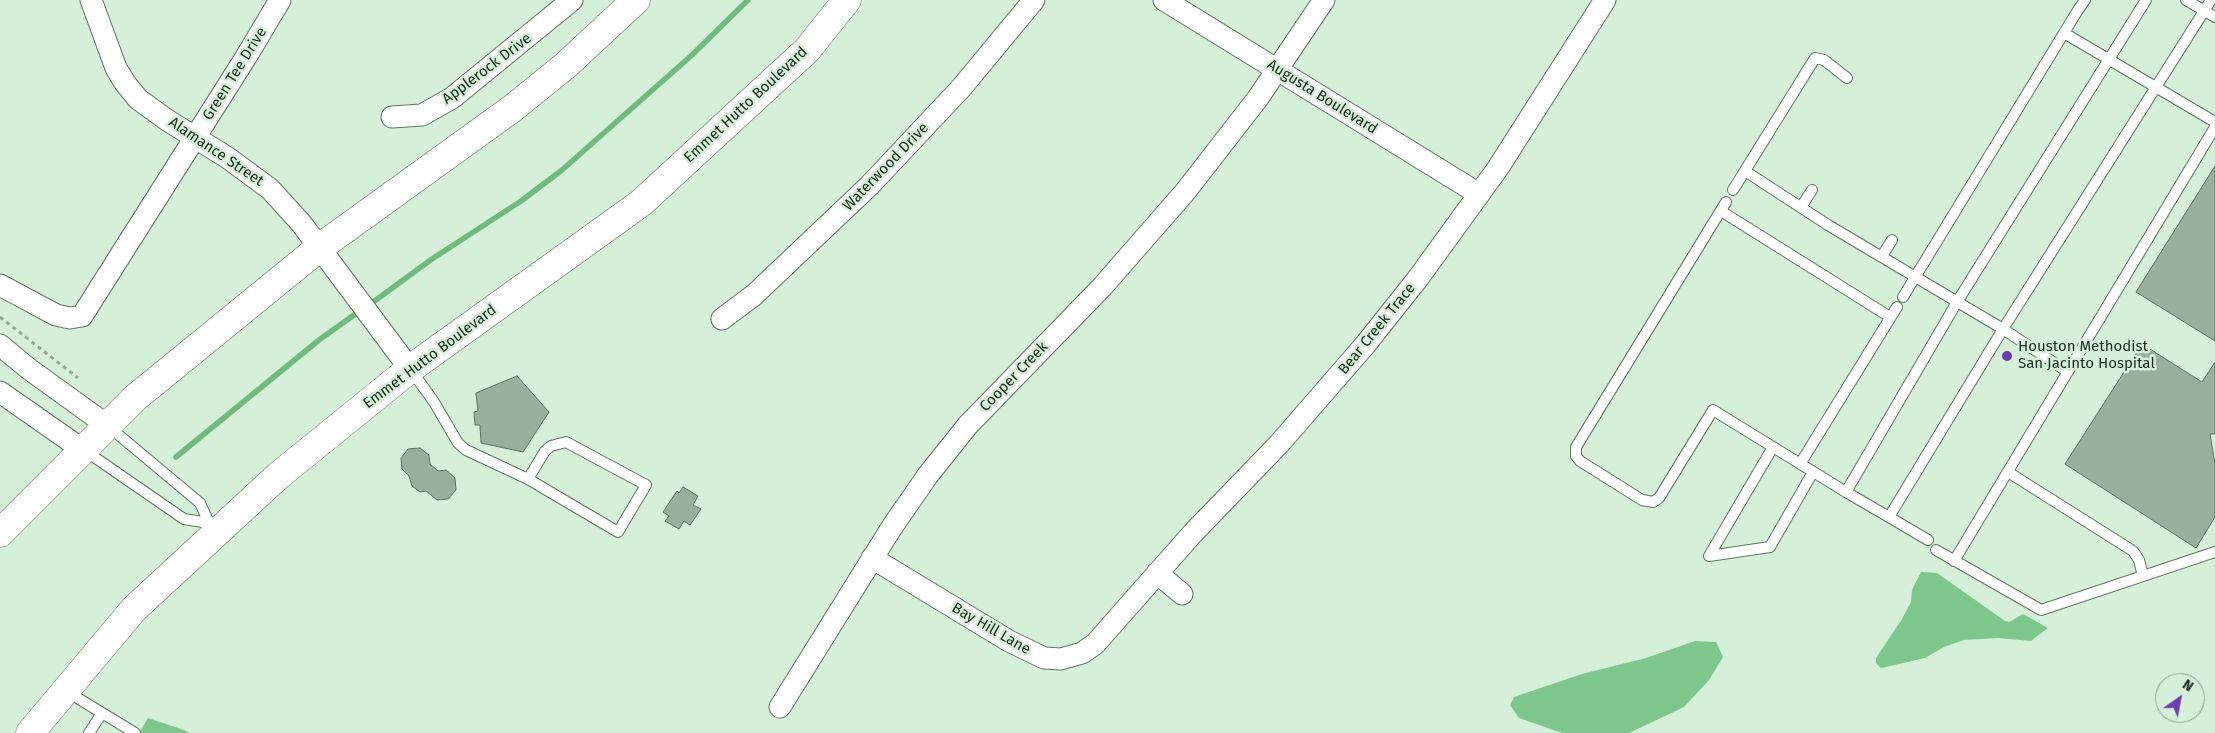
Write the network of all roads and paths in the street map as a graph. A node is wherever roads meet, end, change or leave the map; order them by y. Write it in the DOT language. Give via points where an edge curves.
graph roads {
  1 [pos="91,0"];
  2 [pos="280,0"];
  3 [pos="572,0"];
  4 [pos="636,0"];
  5 [pos="848,0"];
  6 [pos="1034,0"];
  7 [pos="1164,0"];
  8 [pos="1324,0"];
  9 [pos="1605,0"];
  10 [pos="2085,0"];
  11 [pos="2146,0"];
  12 [pos="2186,0"];
  13 [pos="2211,0"];
  14 [pos="2204,11"];
  15 [pos="2215,17"];
  16 [pos="2064,33"];
  17 [pos="2109,60"];
  18 [pos="1277,70"];
  19 [pos="1847,78"];
  20 [pos="2155,87"];
  21 [pos="392,117"];
  22 [pos="2215,122"];
  23 [pos="2215,127"];
  24 [pos="195,138"];
  25 [pos="1745,170"];
  26 [pos="1733,190"];
  27 [pos="1812,190"];
  28 [pos="1478,194"];
  29 [pos="1801,207"];
  30 [pos="1892,240"];
  31 [pos="320,248"];
  32 [pos="1882,256"];
  33 [pos="1916,276"];
  34 [pos="0,285"];
  35 [pos="1903,297"];
  36 [pos="1957,302"];
  37 [pos="1897,307"];
  38 [pos="0,317"];
  39 [pos="1890,318"];
  40 [pos="722,319"];
  41 [pos="2004,328"];
  42 [pos="0,346"];
  43 [pos="410,369"];
  44 [pos="2068,372"];
  45 [pos="81,381"];
  46 [pos="0,392"];
  47 [pos="108,426"];
  48 [pos="1773,447"];
  49 [pos="83,450"];
  50 [pos="1800,464"];
  51 [pos="1813,472"];
  52 [pos="2008,472"];
  53 [pos="528,479"];
  54 [pos="1846,492"];
  55 [pos="1889,517"];
  56 [pos="213,527"];
  57 [pos="0,533"];
  58 [pos="1928,540"];
  59 [pos="1936,550"];
  60 [pos="2215,552"];
  61 [pos="872,558"];
  62 [pos="1954,561"];
  63 [pos="1157,573"];
  64 [pos="2143,576"];
  65 [pos="1182,594"];
  66 [pos="1110,627"];
  67 [pos="65,690"];
  68 [pos="780,707"];
  69 [pos="102,713"];
  70 [pos="30,733"];
  71 [pos="90,733"];
  72 [pos="135,733"];
  1 -- 24 [label="street, Alamance Street" via="105,43 125,83 138,98"];
  2 -- 24 [label="street, Green Tee Drive"];
  3 -- 21 [label="street, Applerock Drive" via="452,98 422,115"];
  4 -- 31 [label="street" via="566,65 513,108"];
  5 -- 43 [label="street, Emmet Hutto Boulevard" via="807,50 641,204"];
  6 -- 40 [label="street, Waterwood Drive" via="962,87 870,185 754,295"];
  7 -- 18 [label="street, Augusta Boulevard"];
  8 -- 18 [label="street, Cooper Creek"];
  9 -- 28 [label="street, Bear Creek Trace"];
  10 -- 16 [label="lane"];
  11 -- 17 [label="lane"];
  12 -- 14 [label="lane"];
  13 -- 14 [label="lane"];
  14 -- 15 [label="lane"];
  14 -- 20 [label="lane"];
  16 -- 17 [label="lane"];
  16 -- 33 [label="lane"];
  17 -- 20 [label="lane"];
  17 -- 36 [label="lane"];
  18 -- 28 [label="street, Augusta Boulevard"];
  18 -- 61 [label="street, Cooper Creek" via="1180,198 1102,287 968,425 928,475"];
  19 -- 25 [label="lane" via="1824,60 1815,58"];
  20 -- 22 [label="lane"];
  20 -- 41 [label="lane"];
  23 -- 44 [label="lane"];
  24 -- 31 [label="street, Alamance Street" via="241,166 270,189"];
  24 -- 34 [label="street, Green Tee Drive" via="82,316 56,315"];
  25 -- 26 [label="lane"];
  25 -- 29 [label="lane"];
  27 -- 29 [label="lane"];
  28 -- 63 [label="street, Bear Creek Trace" via="1419,276 1352,360 1279,444"];
  29 -- 32 [label="lane"];
  30 -- 32 [label="lane"];
  31 -- 43 [label="street, Alamance Street"];
  31 -- 47 [label="street" via="135,398"];
  32 -- 33 [label="lane"];
  33 -- 35 [label="lane"];
  33 -- 36 [label="lane"];
  36 -- 41 [label="lane"];
  36 -- 54 [label="lane"];
  37 -- 39 [label="lane"];
  38 -- 45 [label="path"];
  39 -- 48 [label="lane" via="1723,207 1575,452 1580,461 1653,502 1714,410"];
  39 -- 50 [label="lane"];
  41 -- 44 [label="lane"];
  41 -- 55 [label="lane"];
  42 -- 47 [label="street"];
  43 -- 53 [label="lane" via="458,443 466,450"];
  43 -- 56 [label="street, Emmet Hutto Boulevard"];
  44 -- 52 [label="lane"];
  46 -- 49 [label="street"];
  47 -- 49 [label="street"];
  47 -- 56 [label="lane" via="200,503"];
  48 -- 50 [label="lane"];
  48 -- 51 [label="lane" via="1709,556 1770,547"];
  49 -- 56 [label="lane" via="184,518"];
  49 -- 57 [label="street"];
  50 -- 51 [label="lane"];
  51 -- 54 [label="lane"];
  52 -- 62 [label="lane"];
  52 -- 64 [label="lane" via="2133,551"];
  53 -- 53 [label="lane" via="618,532 646,485 566,442 551,446"];
  54 -- 55 [label="lane"];
  55 -- 58 [label="lane"];
  56 -- 67 [label="street, Emmet Hutto Boulevard" via="134,608"];
  59 -- 62 [label="lane"];
  60 -- 64 [label="lane"];
  61 -- 66 [label="street, Bay Hill Lane" via="1009,641 1044,658 1061,659 1082,653"];
  61 -- 68 [label="street, Cooper Creek"];
  62 -- 64 [label="lane" via="2041,610"];
  63 -- 65 [label="street"];
  63 -- 66 [label="street, Bear Creek Trace"];
  67 -- 69 [label="lane"];
  67 -- 70 [label="street, Emmet Hutto Boulevard"];
  69 -- 71 [label="lane"];
  69 -- 72 [label="lane"];
}
